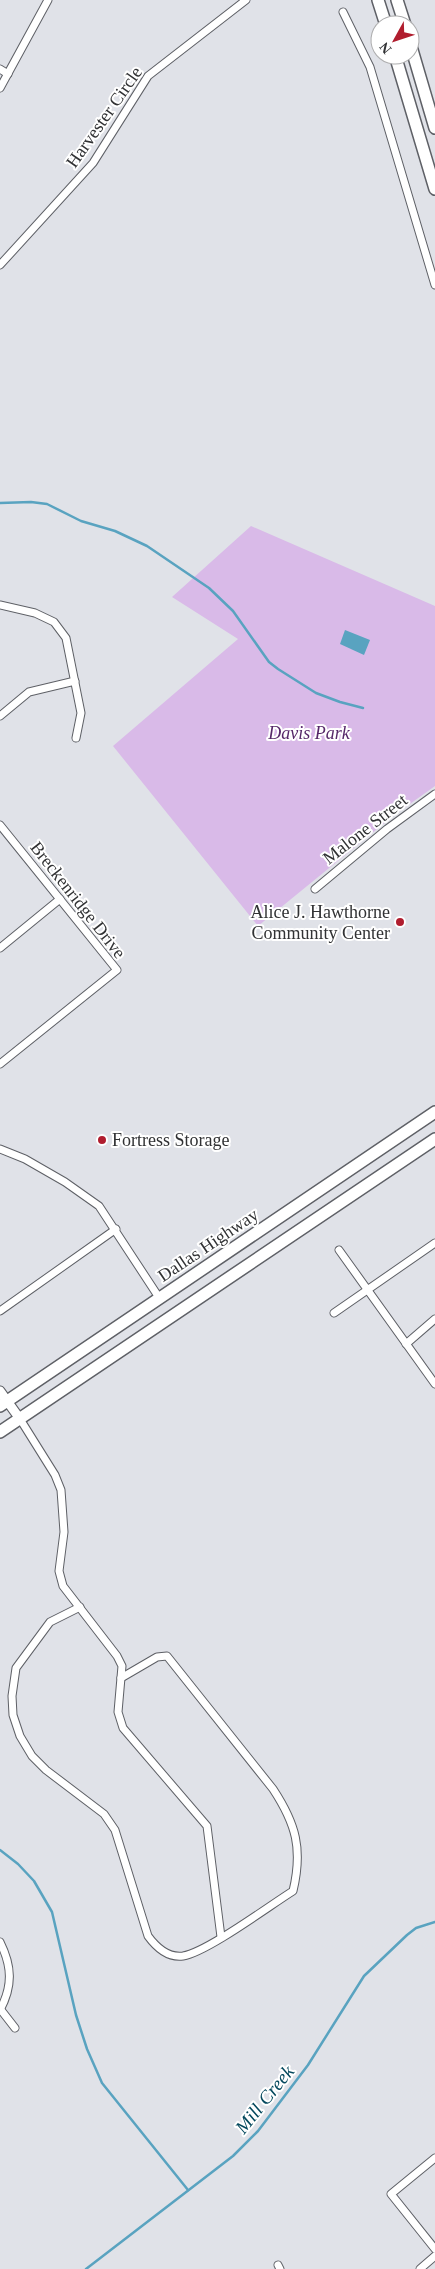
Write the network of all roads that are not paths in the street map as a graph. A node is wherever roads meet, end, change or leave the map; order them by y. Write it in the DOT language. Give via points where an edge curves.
graph roads {
  1 [pos="48,0"];
  2 [pos="246,0"];
  3 [pos="378,0"];
  4 [pos="397,0"];
  5 [pos="343,12"];
  6 [pos="383,15"];
  7 [pos="402,15"];
  8 [pos="398,65"];
  9 [pos="416,65"];
  10 [pos="0,69"];
  11 [pos="8,74"];
  12 [pos="0,88"];
  13 [pos="435,128"];
  14 [pos="435,189"];
  15 [pos="0,265"];
  16 [pos="435,286"];
  17 [pos="0,605"];
  18 [pos="75,681"];
  19 [pos="0,716"];
  20 [pos="76,738"];
  21 [pos="435,794"];
  22 [pos="1,828"];
  23 [pos="315,889"];
  24 [pos="60,899"];
  25 [pos="0,948"];
  26 [pos="2,1060"];
  27 [pos="435,1112"];
  28 [pos="435,1139"];
  29 [pos="0,1149"];
  30 [pos="116,1229"];
  31 [pos="435,1243"];
  32 [pos="339,1250"];
  33 [pos="367,1289"];
  34 [pos="160,1298"];
  35 [pos="0,1311"];
  36 [pos="334,1313"];
  37 [pos="435,1319"];
  38 [pos="406,1344"];
  39 [pos="435,1384"];
  40 [pos="2,1399"];
  41 [pos="20,1419"];
  42 [pos="0,1432"];
  43 [pos="80,1607"];
  44 [pos="121,1678"];
  45 [pos="221,1937"];
  46 [pos="0,1942"];
  47 [pos="0,2010"];
  48 [pos="15,2028"];
  49 [pos="435,2158"];
  50 [pos="435,2249"];
  51 [pos="435,2256"];
  52 [pos="420,2269"];
  1 -- 11 [label="street"];
  2 -- 15 [label="street, Harvester Circle" via="148,76 93,163"];
  3 -- 6 [label="main road"];
  4 -- 7 [label="main road"];
  5 -- 16 [label="street" via="370,67"];
  8 -- 14 [label="main road"];
  9 -- 13 [label="main road"];
  10 -- 11 [label="street"];
  11 -- 12 [label="street"];
  17 -- 18 [label="street" via="34,612 54,622 66,638"];
  18 -- 19 [label="street" via="30,692"];
  18 -- 20 [label="street" via="81,714"];
  21 -- 23 [label="street, Malone Street"];
  22 -- 24 [label="street, Breckenridge Drive"];
  24 -- 25 [label="street"];
  24 -- 26 [label="street, Breckenridge Drive" via="117,970"];
  27 -- 34 [label="main road, Dallas Highway"];
  28 -- 41 [label="main road"];
  29 -- 30 [label="street" via="25,1158 65,1182 99,1206"];
  30 -- 34 [label="street"];
  30 -- 35 [label="street"];
  31 -- 33 [label="street"];
  32 -- 33 [label="street"];
  33 -- 36 [label="street"];
  33 -- 38 [label="street"];
  34 -- 40 [label="main road, Dallas Highway"];
  37 -- 38 [label="street"];
  38 -- 39 [label="street"];
  40 -- 41 [label="street"];
  41 -- 42 [label="main road"];
  41 -- 43 [label="street" via="62,1490 64,1532 59,1571 63,1586"];
  43 -- 44 [label="street" via="117,1656 122,1666"];
  43 -- 45 [label="street" via="50,1622 16,1668 12,1696 20,1736 32,1756 46,1770 104,1814 116,1830 148,1936 155,1947 172,1955 184,1956"];
  44 -- 45 [label="street" via="118,1712 123,1728 207,1826"];
  44 -- 45 [label="street" via="157,1657 167,1656 272,1789 295,1828 297,1849 293,1891"];
  46 -- 47 [label="street" via="10,1969 10,1989"];
  47 -- 48 [label="street"];
  49 -- 50 [label="street" via="391,2194"];
  51 -- 52 [label="street"];
}
